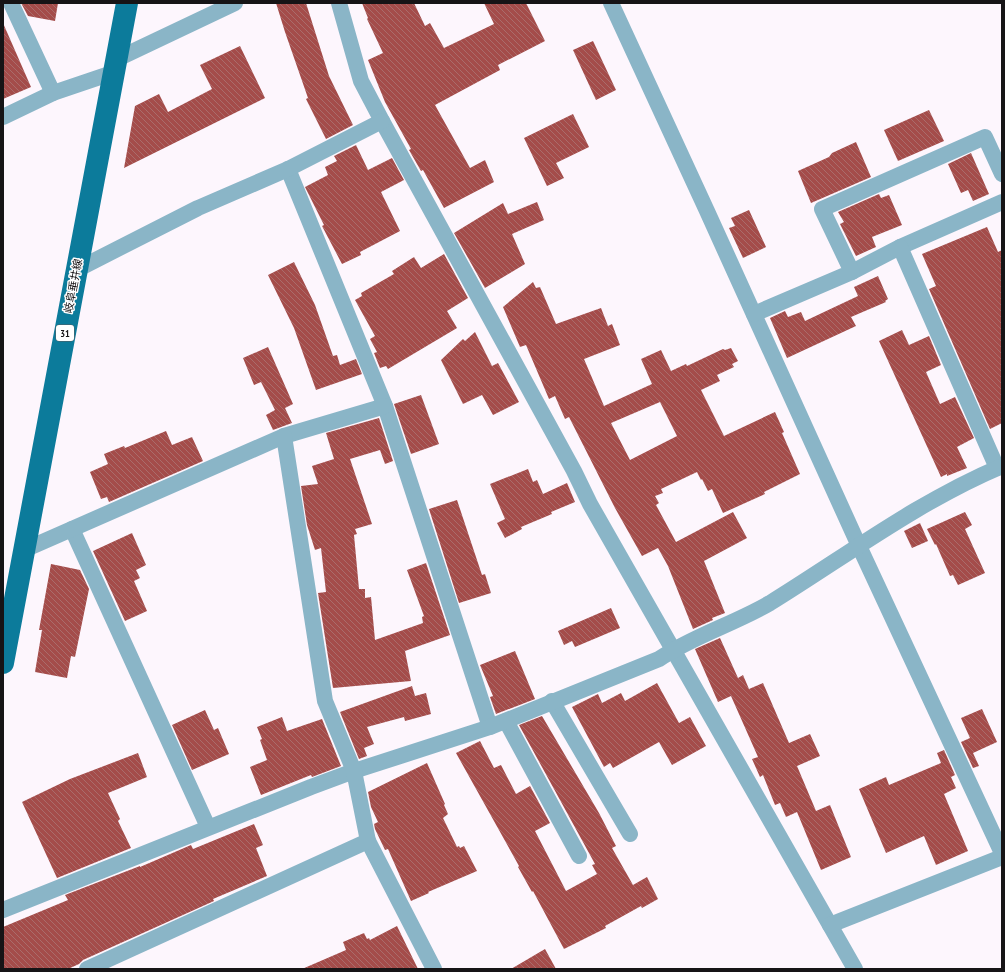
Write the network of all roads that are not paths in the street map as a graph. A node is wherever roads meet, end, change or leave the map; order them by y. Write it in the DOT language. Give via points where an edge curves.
graph roads {
  1 [pos="11,3"];
  2 [pos="127,3"];
  3 [pos="235,3"];
  4 [pos="339,3"];
  5 [pos="611,3"];
  6 [pos="116,65"];
  7 [pos="53,93"];
  8 [pos="3,117"];
  9 [pos="382,121"];
  10 [pos="288,169"];
  11 [pos="1002,174"];
  12 [pos="1002,202"];
  13 [pos="900,247"];
  14 [pos="76,270"];
  15 [pos="852,272"];
  16 [pos="754,314"];
  17 [pos="385,406"];
  18 [pos="284,436"];
  19 [pos="1000,467"];
  20 [pos="72,529"];
  21 [pos="860,546"];
  22 [pos="24,550"];
  23 [pos="674,649"];
  24 [pos="3,659"];
  25 [pos="552,701"];
  26 [pos="506,721"];
  27 [pos="490,727"];
  28 [pos="354,771"];
  29 [pos="208,828"];
  30 [pos="630,834"];
  31 [pos="368,841"];
  32 [pos="1002,853"];
  33 [pos="579,856"];
  34 [pos="1002,857"];
  35 [pos="3,910"];
  36 [pos="830,925"];
  37 [pos="87,969"];
  38 [pos="434,969"];
  39 [pos="855,969"];
  1 -- 7 [label="street"];
  2 -- 6 [label="main road, 岐阜垂井線 / 31"];
  3 -- 6 [label="street"];
  4 -- 9 [label="street" via="361,81"];
  5 -- 16 [label="street"];
  6 -- 7 [label="street"];
  6 -- 14 [label="main road, 岐阜垂井線 / 31"];
  7 -- 8 [label="street"];
  9 -- 10 [label="street"];
  9 -- 23 [label="street" via="590,504"];
  10 -- 14 [label="street" via="198,208"];
  10 -- 17 [label="street"];
  11 -- 15 [label="street" via="985,138 822,209"];
  12 -- 13 [label="street"];
  13 -- 15 [label="street"];
  13 -- 19 [label="street"];
  14 -- 22 [label="main road, 岐阜垂井線 / 31"];
  15 -- 16 [label="street"];
  16 -- 21 [label="street"];
  17 -- 18 [label="street"];
  17 -- 27 [label="street"];
  18 -- 20 [label="street"];
  18 -- 28 [label="street" via="325,701"];
  19 -- 21 [label="street" via="934,499"];
  20 -- 22 [label="street"];
  20 -- 29 [label="street"];
  21 -- 23 [label="street" via="768,604"];
  21 -- 32 [label="street"];
  22 -- 24 [label="main road, 岐阜垂井線 / 31"];
  23 -- 25 [label="street" via="659,659"];
  23 -- 36 [label="street"];
  25 -- 26 [label="street"];
  25 -- 30 [label="street"];
  26 -- 27 [label="street"];
  26 -- 33 [label="street"];
  27 -- 28 [label="street"];
  28 -- 29 [label="street"];
  28 -- 31 [label="street"];
  29 -- 35 [label="street"];
  31 -- 37 [label="street"];
  31 -- 38 [label="street"];
  34 -- 36 [label="street"];
  36 -- 39 [label="street"];
}
